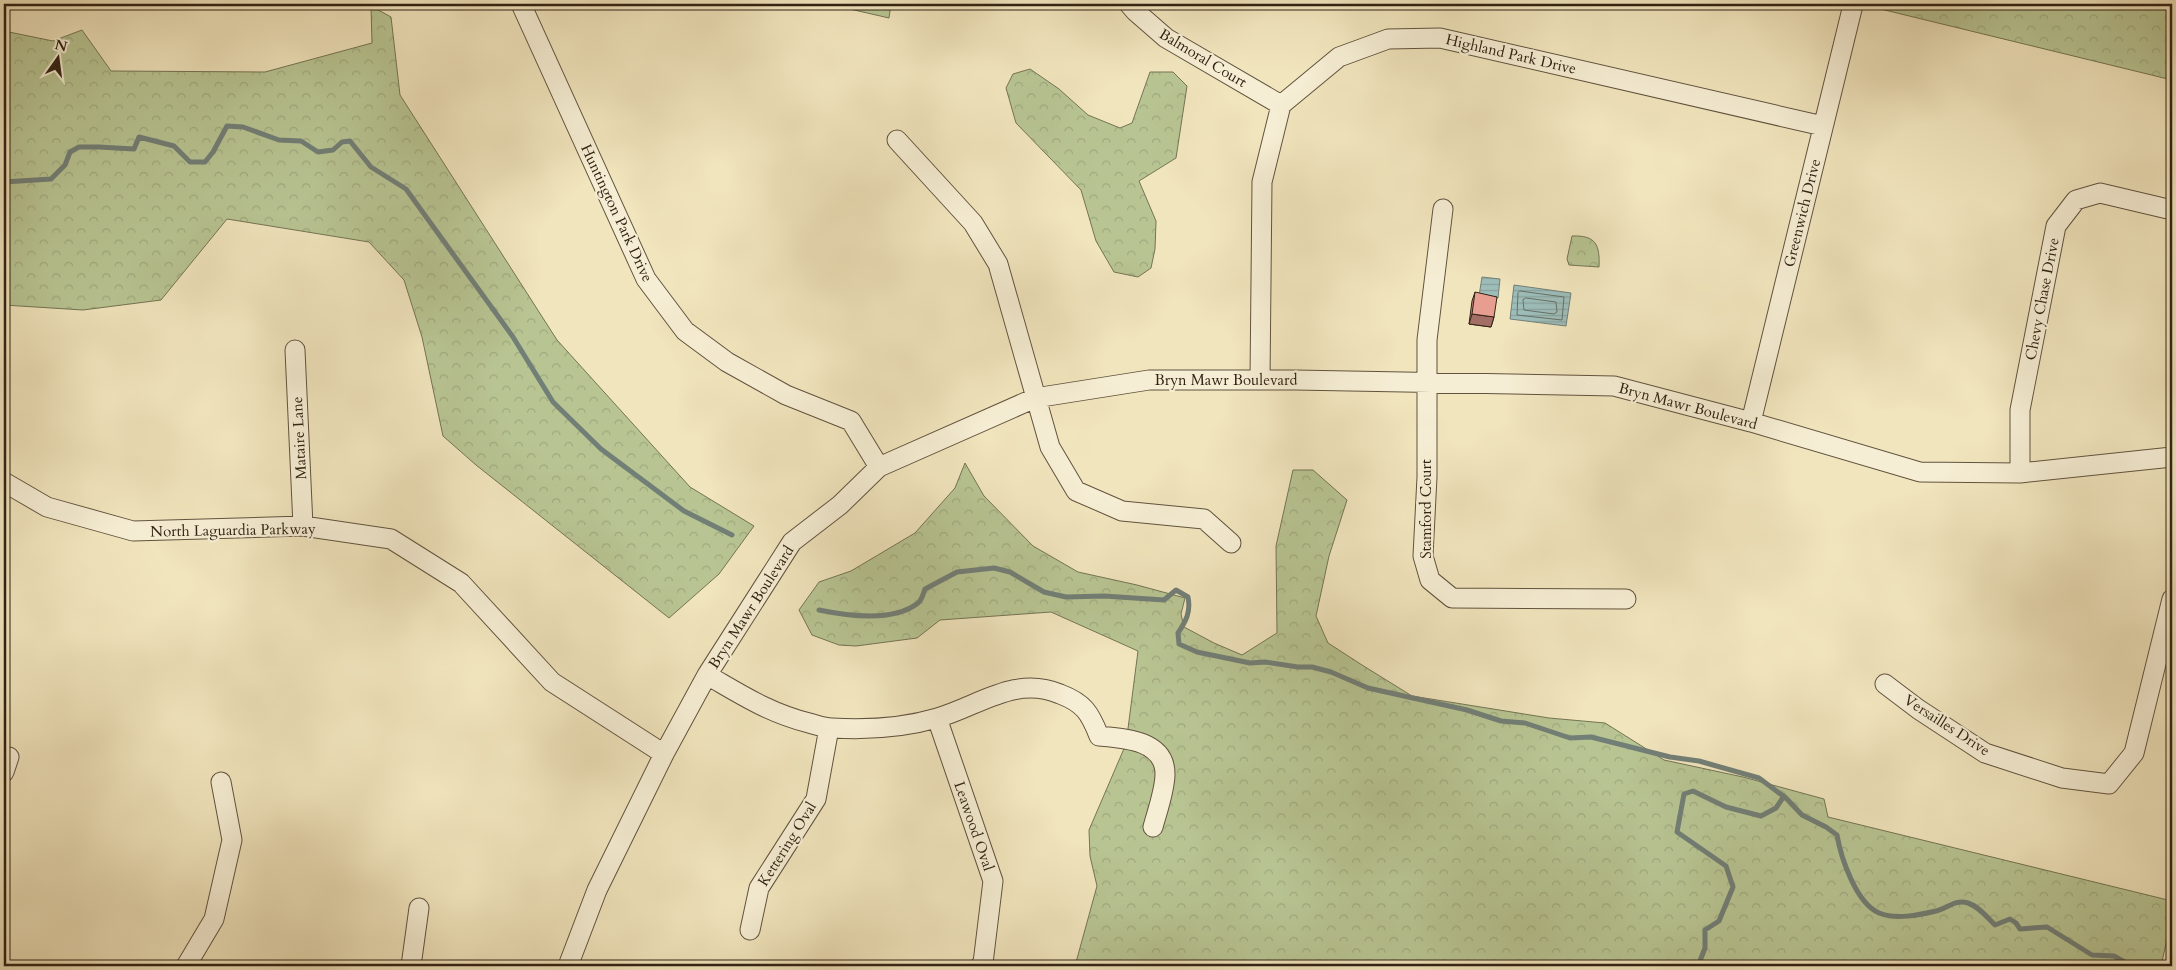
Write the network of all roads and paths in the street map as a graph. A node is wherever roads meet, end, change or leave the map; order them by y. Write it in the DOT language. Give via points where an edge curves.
graph roads {
  1 [pos="521,4"];
  2 [pos="1129,4"];
  3 [pos="1852,5"];
  4 [pos="1281,105"];
  5 [pos="1823,126"];
  6 [pos="897,140"];
  7 [pos="1443,209"];
  8 [pos="2172,210"];
  9 [pos="295,350"];
  10 [pos="1260,380"];
  11 [pos="1427,384"];
  12 [pos="1035,398"];
  13 [pos="1751,422"];
  14 [pos="2172,457"];
  15 [pos="879,467"];
  16 [pos="2020,473"];
  17 [pos="4,482"];
  18 [pos="303,526"];
  19 [pos="1231,543"];
  20 [pos="1626,599"];
  21 [pos="2172,599"];
  22 [pos="707,675"];
  23 [pos="1885,684"];
  24 [pos="937,718"];
  25 [pos="829,728"];
  26 [pos="664,754"];
  27 [pos="221,782"];
  28 [pos="1154,827"];
  29 [pos="419,908"];
  30 [pos="750,930"];
  31 [pos="186,966"];
  32 [pos="411,966"];
  33 [pos="568,966"];
  34 [pos="980,966"];
  1 -- 15 [label="street, Huntington Park Drive" via="646,279 685,331 727,362 786,395 851,421"];
  2 -- 4 [label="street, Balmoral Court" via="1166,38"];
  3 -- 5 [label="street, Greenwich Drive"];
  4 -- 5 [label="street, Highland Park Drive" via="1339,57 1388,39 1440,38"];
  4 -- 10 [label="street" via="1262,182"];
  5 -- 13 [label="street, Greenwich Drive"];
  6 -- 12 [label="street" via="973,223 998,264"];
  7 -- 11 [label="street, Stamford Court" via="1427,340"];
  8 -- 16 [label="street, Chevy Chase Drive" via="2100,193 2076,200 2056,226 2020,410"];
  9 -- 18 [label="street, Mataire Lane"];
  10 -- 11 [label="street, Bryn Mawr Boulevard"];
  10 -- 12 [label="street, Bryn Mawr Boulevard" via="1149,380"];
  11 -- 13 [label="street, Bryn Mawr Boulevard" via="1614,386"];
  11 -- 20 [label="street, Stamford Court" via="1423,556 1430,580 1452,598"];
  12 -- 15 [label="street, Bryn Mawr Boulevard"];
  12 -- 19 [label="street" via="1050,447 1076,491 1122,511 1204,519"];
  13 -- 16 [label="street, Bryn Mawr Boulevard" via="1920,472"];
  14 -- 16 [label="street, Bryn Mawr Boulevard"];
  15 -- 22 [label="street, Bryn Mawr Boulevard" via="840,505 792,542"];
  17 -- 18 [label="street, North Laguardia Parkway" via="47,507 133,531"];
  18 -- 26 [label="street, North Laguardia Parkway" via="392,539 461,583 552,682"];
  21 -- 23 [label="street, Versailles Drive" via="2134,752 2109,784 2062,778 1985,753"];
  22 -- 25 [label="street" via="762,708"];
  22 -- 26 [label="street, Bryn Mawr Boulevard"];
  24 -- 25 [label="street" via="882,729"];
  24 -- 28 [label="street" via="1014,688 1045,688 1074,699 1090,713 1099,736 1146,744 1161,758 1165,774"];
  24 -- 34 [label="street, Leawood Oval" via="993,881 983,963"];
  25 -- 30 [label="street, Kettering Oval" via="816,800 758,888"];
  26 -- 33 [label="street, Bryn Mawr Boulevard" via="597,890"];
  27 -- 31 [label="street" via="232,840 214,919"];
  29 -- 32 [label="street"];
}
